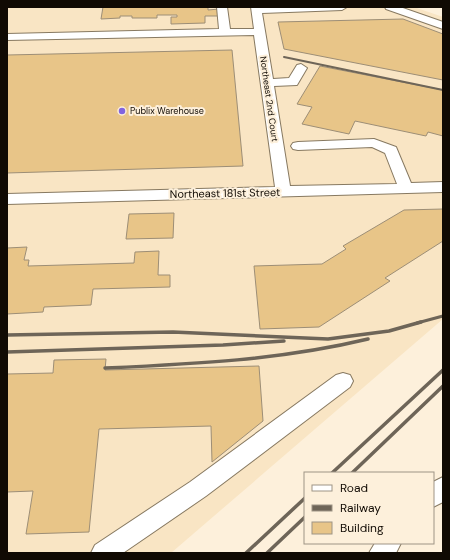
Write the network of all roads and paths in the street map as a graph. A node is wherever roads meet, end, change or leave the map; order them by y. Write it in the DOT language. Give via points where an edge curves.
graph roads {
  1 [pos="222,7"];
  2 [pos="342,7"];
  3 [pos="390,7"];
  4 [pos="256,9"];
  5 [pos="443,26"];
  6 [pos="225,32"];
  7 [pos="260,32"];
  8 [pos="7,37"];
  9 [pos="301,68"];
  10 [pos="267,83"];
  11 [pos="298,146"];
  12 [pos="443,187"];
  13 [pos="406,188"];
  14 [pos="283,192"];
  15 [pos="7,199"];
  16 [pos="343,381"];
  17 [pos="443,487"];
  18 [pos="434,496"];
  19 [pos="104,553"];
  1 -- 6 [label="street"];
  2 -- 4 [label="street"];
  3 -- 5 [label="street"];
  4 -- 7 [label="street, Northeast 2nd Court"];
  6 -- 7 [label="street"];
  6 -- 8 [label="street"];
  7 -- 10 [label="street, Northeast 2nd Court"];
  9 -- 10 [label="street" via="293,82"];
  10 -- 14 [label="street, Northeast 2nd Court"];
  11 -- 13 [label="street" via="374,143 380,145 391,150"];
  12 -- 13 [label="street, Northeast 181st Street"];
  13 -- 14 [label="street, Northeast 181st Street"];
  14 -- 15 [label="street, Northeast 181st Street"];
  16 -- 19 [label="street" via="198,489"];
  17 -- 18 [label="street"];
}
